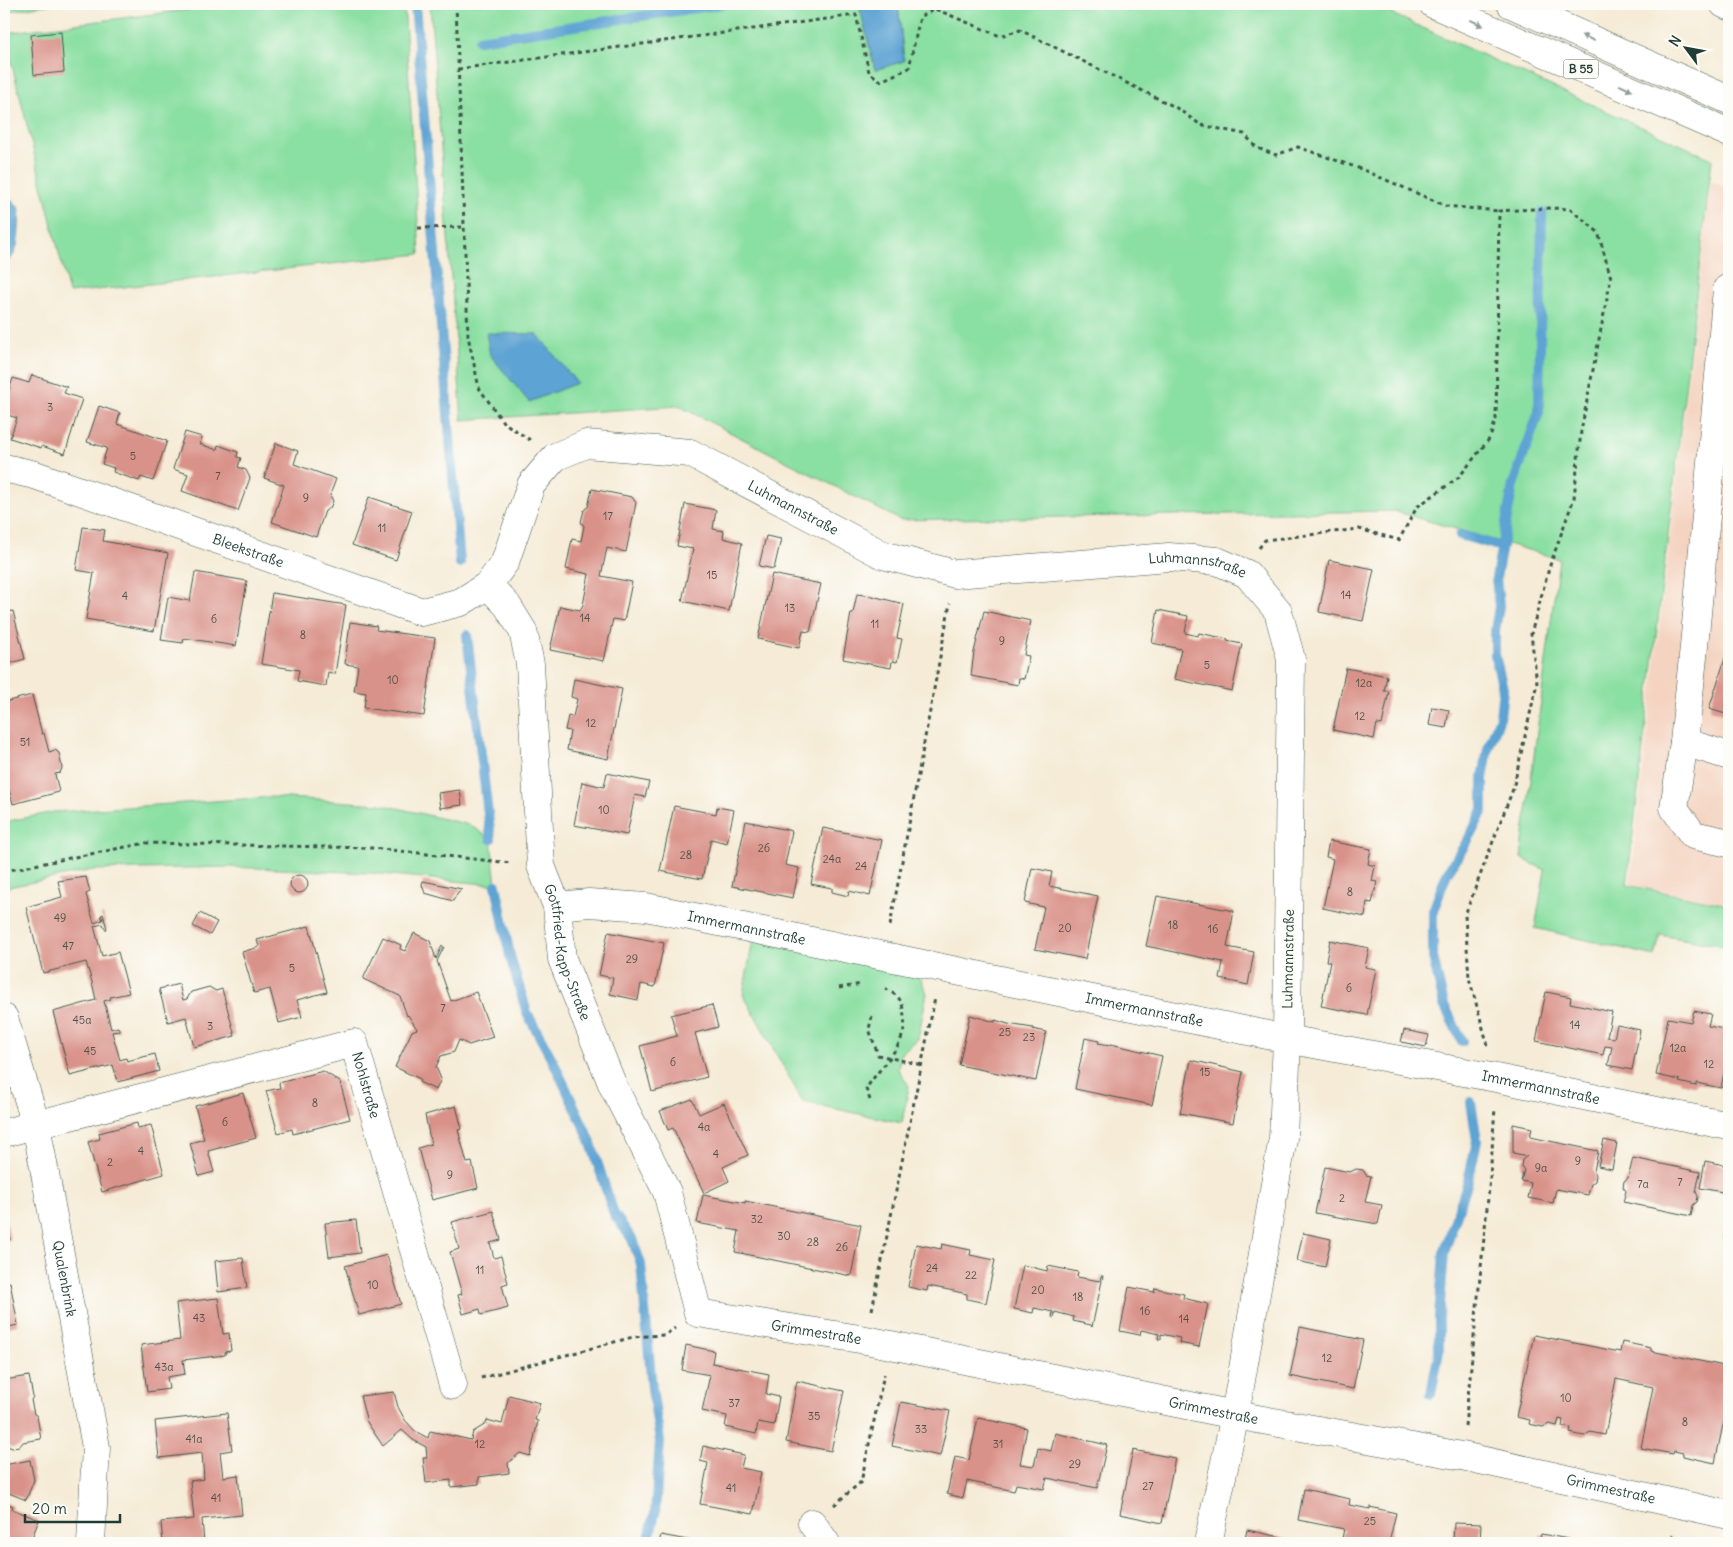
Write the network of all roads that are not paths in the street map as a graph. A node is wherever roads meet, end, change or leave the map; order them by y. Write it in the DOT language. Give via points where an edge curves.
graph roads {
  1 [pos="1433,4"];
  2 [pos="1511,4"];
  3 [pos="1724,4"];
  4 [pos="1729,6"];
  5 [pos="1729,100"];
  6 [pos="1729,134"];
  7 [pos="1729,288"];
  8 [pos="4,468"];
  9 [pos="488,584"];
  10 [pos="1684,742"];
  11 [pos="1729,756"];
  12 [pos="1729,843"];
  13 [pos="557,906"];
  14 [pos="4,1018"];
  15 [pos="1288,1039"];
  16 [pos="36,1125"];
  17 [pos="1729,1126"];
  18 [pos="4,1133"];
  19 [pos="698,1313"];
  20 [pos="453,1385"];
  21 [pos="1234,1415"];
  22 [pos="1729,1515"];
  23 [pos="91,1543"];
  24 [pos="1208,1543"];
  1 -- 6 [label="street, B 55, one-way"];
  5 -- 2 [label="street, B 55, one-way"];
  3 -- 4 [label="street"];
  7 -- 10 [label="street"];
  8 -- 9 [label="street, Bleekstraße" via="35,475 422,612 461,602"];
  9 -- 13 [label="street, Gottfried-Kapp-Straße" via="507,605 523,631 530,664 541,866"];
  9 -- 15 [label="street, Luhmannstraße" via="505,562 531,485 555,457 586,444 690,453 884,555 955,574 1169,557 1217,561 1242,570 1278,611 1291,659"];
  10 -- 11 [label="street"];
  10 -- 12 [label="street" via="1674,808 1693,835"];
  13 -- 15 [label="street, Immermannstraße" via="589,903 646,907"];
  13 -- 19 [label="street, Gottfried-Kapp-Straße" via="562,959 613,1086 666,1192"];
  14 -- 16 [label="street, Qualenbrink"];
  15 -- 17 [label="street, Immermannstraße"];
  15 -- 21 [label="street, Luhmannstraße" via="1283,1138"];
  16 -- 18 [label="street"];
  16 -- 20 [label="street, Nohlstraße" via="354,1043"];
  16 -- 23 [label="street, Qualenbrink" via="96,1447"];
  19 -- 21 [label="street, Grimmestraße" via="878,1343"];
  21 -- 22 [label="street, Grimmestraße" via="1462,1456"];
  21 -- 24 [label="street, Luhmannstraße"];
}
